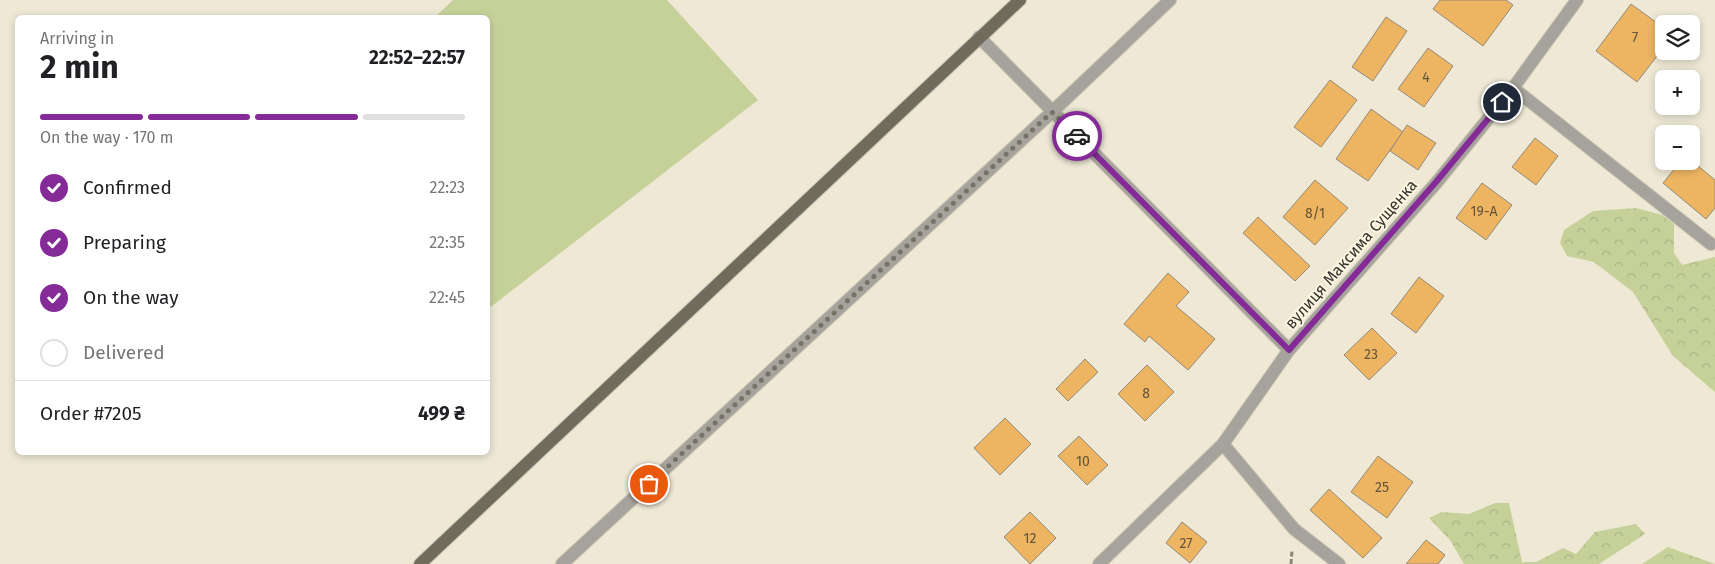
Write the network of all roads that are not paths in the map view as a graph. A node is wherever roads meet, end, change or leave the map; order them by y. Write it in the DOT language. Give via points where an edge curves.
graph roads {
  1 [pos="1020,0"];
  2 [pos="1170,0"];
  3 [pos="1577,0"];
  4 [pos="979,37"];
  5 [pos="1512,88"];
  6 [pos="1052,112"];
  7 [pos="1712,244"];
  8 [pos="1289,350"];
  9 [pos="1223,444"];
  10 [pos="420,564"];
  11 [pos="562,564"];
  12 [pos="1099,564"];
  13 [pos="1339,564"];
  1 -- 4 [label="main road"];
  2 -- 6 [label="street"];
  3 -- 5 [label="street, вулиця Максима Сущенка"];
  4 -- 6 [label="street"];
  4 -- 10 [label="main road"];
  5 -- 7 [label="street"];
  5 -- 8 [label="street, вулиця Максима Сущенка" via="1436,182"];
  6 -- 8 [label="street"];
  6 -- 11 [label="street"];
  8 -- 9 [label="street, вулиця Максима Сущенка"];
  9 -- 12 [label="street, вулиця Максима Сущенка"];
  9 -- 13 [label="street" via="1294,529"];
}
